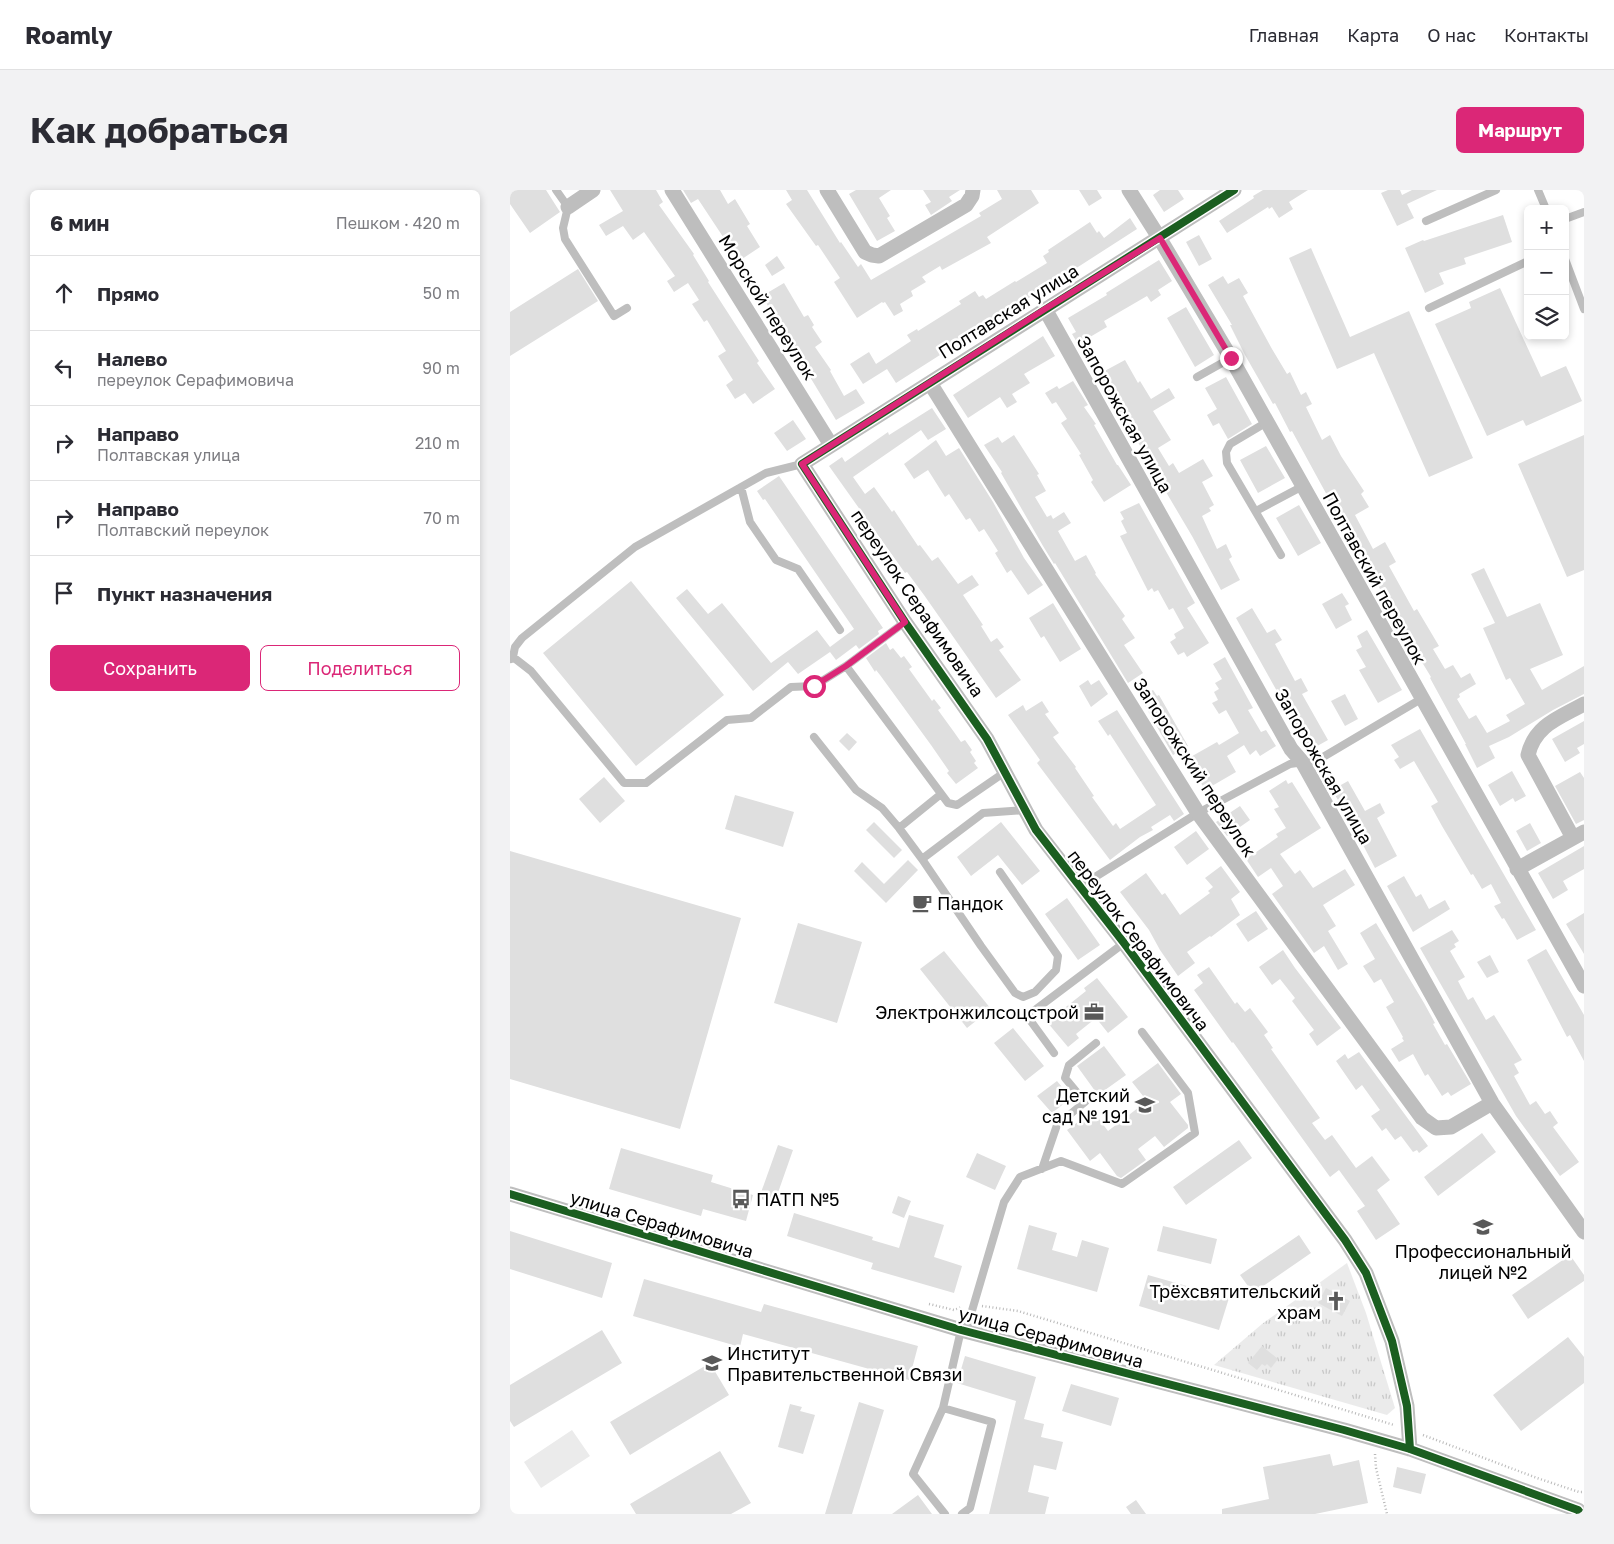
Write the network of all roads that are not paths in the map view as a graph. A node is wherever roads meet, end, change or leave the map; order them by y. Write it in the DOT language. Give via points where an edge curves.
graph roads {
  1 [pos="556,190"];
  2 [pos="593,190"];
  3 [pos="672,190"];
  4 [pos="827,190"];
  5 [pos="973,190"];
  6 [pos="1129,190"];
  7 [pos="1234,190"];
  8 [pos="1496,190"];
  9 [pos="1538,190"];
  10 [pos="1544,205"];
  11 [pos="568,207"];
  12 [pos="1584,212"];
  13 [pos="1569,218"];
  14 [pos="1426,221"];
  15 [pos="1160,238"];
  16 [pos="1524,262"];
  17 [pos="1569,270"];
  18 [pos="627,308"];
  19 [pos="1429,308"];
  20 [pos="1045,309"];
  21 [pos="1584,309"];
  22 [pos="1231,358"];
  23 [pos="1197,377"];
  24 [pos="930,383"];
  25 [pos="1267,422"];
  26 [pos="831,445"];
  27 [pos="802,464"];
  28 [pos="1303,486"];
  29 [pos="740,487"];
  30 [pos="1256,511"];
  31 [pos="1281,554"];
  32 [pos="905,622"];
  33 [pos="840,630"];
  34 [pos="512,658"];
  35 [pos="846,666"];
  36 [pos="1421,699"];
  37 [pos="1584,704"];
  38 [pos="814,737"];
  39 [pos="1303,763"];
  40 [pos="1005,772"];
  41 [pos="941,794"];
  42 [pos="1025,810"];
  43 [pos="1198,813"];
  44 [pos="899,828"];
  45 [pos="1578,835"];
  46 [pos="922,858"];
  47 [pos="1517,869"];
  48 [pos="1000,872"];
  49 [pos="1079,887"];
  50 [pos="1124,943"];
  51 [pos="1578,962"];
  52 [pos="1584,986"];
  53 [pos="1142,1032"];
  54 [pos="1096,1043"];
  55 [pos="1054,1053"];
  56 [pos="1492,1103"];
  57 [pos="1042,1169"];
  58 [pos="510,1194"];
  59 [pos="1584,1232"];
  60 [pos="964,1330"];
  61 [pos="943,1408"];
  62 [pos="1410,1449"];
  63 [pos="945,1514"];
  64 [pos="962,1514"];
  65 [pos="1581,1514"];
  1 -- 11 [label="lane"];
  2 -- 11 [label="street"];
  3 -- 26 [label="street, Морской переулок"];
  4 -- 5 [label="street" via="865,252 879,256 966,205"];
  6 -- 15 [label="street, Полтавский переулок"];
  7 -- 15 [label="street, Полтавская улица"];
  8 -- 14 [label="lane"];
  9 -- 10 [label="lane"];
  11 -- 18 [label="lane" via="563,228 565,239 614,316"];
  12 -- 13 [label="lane"];
  15 -- 20 [label="street, Полтавская улица"];
  15 -- 22 [label="street, Полтавский переулок"];
  16 -- 19 [label="lane"];
  17 -- 21 [label="lane"];
  20 -- 24 [label="street, Полтавская улица"];
  20 -- 39 [label="street, Запорожская улица" via="1291,749"];
  22 -- 23 [label="lane"];
  22 -- 25 [label="street, Полтавский переулок"];
  24 -- 26 [label="street, Полтавская улица"];
  24 -- 43 [label="street, Запорожский переулок"];
  25 -- 28 [label="street, Полтавский переулок"];
  25 -- 30 [label="lane" via="1230,444 1226,452 1227,463"];
  26 -- 27 [label="street, Полтавская улица"];
  27 -- 29 [label="lane" via="766,473"];
  27 -- 32 [label="street, переулок Серафимовича"];
  28 -- 30 [label="lane"];
  28 -- 36 [label="street, Полтавский переулок"];
  29 -- 33 [label="lane" via="750,522 776,560 798,568"];
  29 -- 34 [label="lane" via="635,547 522,638"];
  30 -- 31 [label="lane"];
  32 -- 35 [label="lane"];
  32 -- 40 [label="street, переулок Серафимовича" via="988,739"];
  34 -- 35 [label="lane" via="531,671 624,783 646,783 726,720 751,718 791,688 814,686"];
  35 -- 41 [label="lane"];
  36 -- 39 [label="lane" via="1318,760"];
  36 -- 47 [label="street, Полтавский переулок"];
  37 -- 45 [label="street" via="1538,732 1528,755"];
  38 -- 44 [label="lane" via="856,790 882,808"];
  39 -- 43 [label="lane" via="1290,764"];
  39 -- 56 [label="street, Запорожская улица"];
  40 -- 41 [label="lane" via="957,805 948,804"];
  40 -- 42 [label="street, переулок Серафимовича"];
  41 -- 44 [label="lane"];
  42 -- 46 [label="lane" via="983,813"];
  42 -- 49 [label="street, переулок Серафимовича"];
  43 -- 49 [label="lane"];
  43 -- 56 [label="street, Запорожский переулок" via="1422,1118 1436,1128 1451,1127"];
  44 -- 46 [label="lane"];
  45 -- 47 [label="street"];
  46 -- 48 [label="lane" via="1015,993 1024,997 1035,992 1056,970 1058,956"];
  47 -- 51 [label="street, Полтавский переулок"];
  49 -- 50 [label="street, переулок Серафимовича"];
  50 -- 55 [label="lane" via="1028,1016"];
  50 -- 62 [label="street, переулок Серафимовича" via="1346,1240 1366,1273 1392,1341 1407,1406"];
  51 -- 52 [label="street, Полтавский переулок"];
  53 -- 57 [label="lane" via="1188,1093 1195,1133 1122,1184 1061,1161"];
  54 -- 57 [label="lane" via="1069,1065 1065,1078 1085,1102 1057,1125"];
  56 -- 59 [label="street, Запорожская улица"];
  57 -- 60 [label="lane" via="1020,1177 1004,1202"];
  58 -- 60 [label="street, улица Серафимовича"];
  60 -- 61 [label="lane"];
  60 -- 62 [label="street, улица Серафимовича"];
  61 -- 63 [label="lane" via="913,1474"];
  61 -- 64 [label="lane" via="992,1422 970,1508"];
  62 -- 65 [label="street, улица Серафимовича" via="1578,1510"];
}
